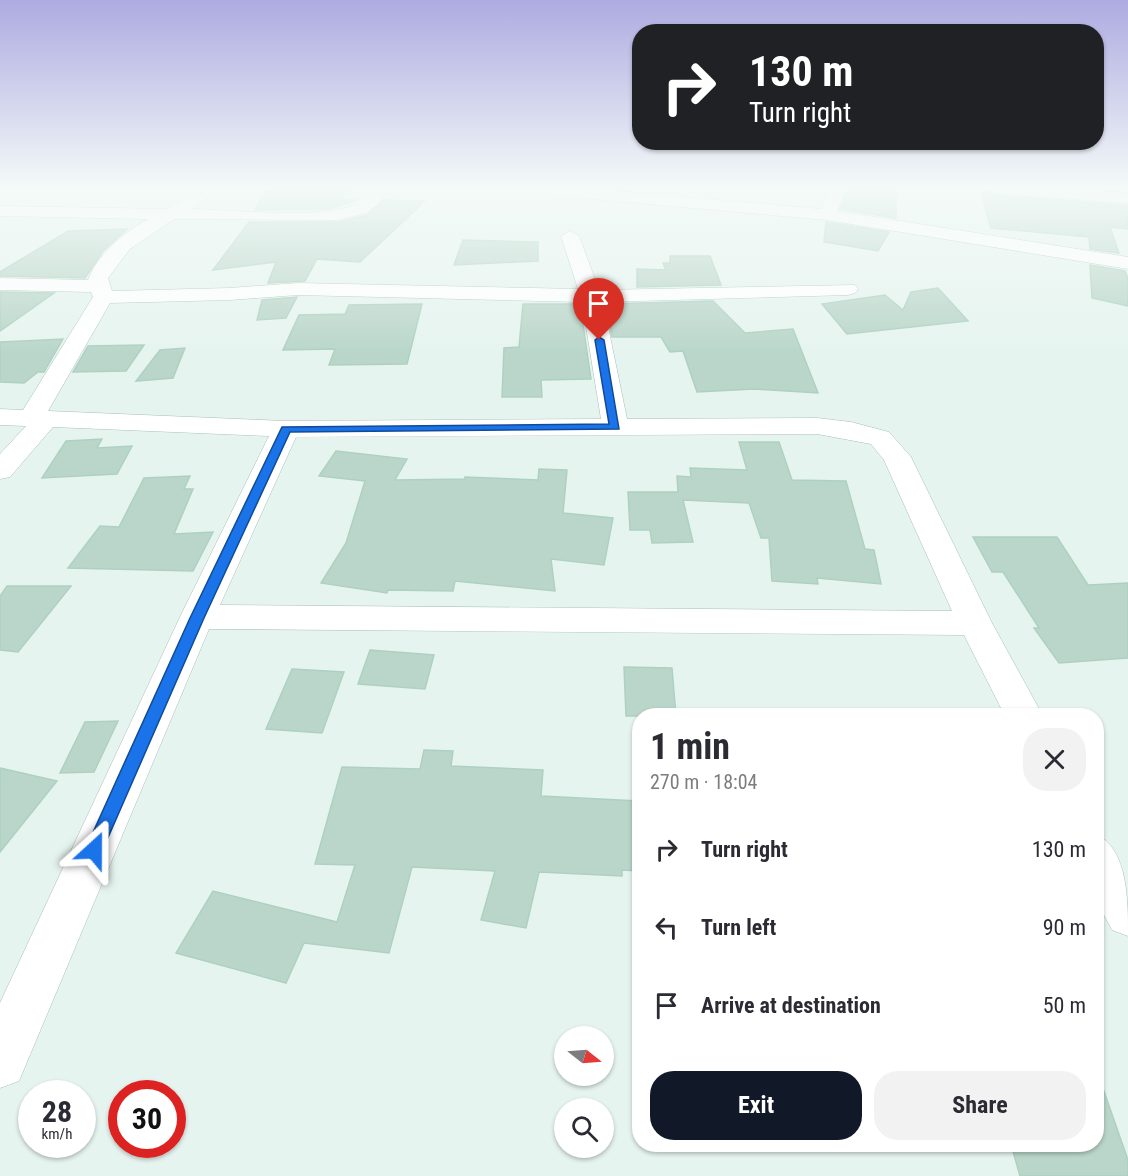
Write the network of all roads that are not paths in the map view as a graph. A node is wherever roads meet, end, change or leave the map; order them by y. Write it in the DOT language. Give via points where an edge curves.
graph roads {
  1 [pos="125,243"];
  2 [pos="572,243"];
  3 [pos="1002,243"];
  4 [pos="1128,263"];
  5 [pos="0,284"];
  6 [pos="848,289"];
  7 [pos="102,292"];
  8 [pos="591,296"];
  9 [pos="0,417"];
  10 [pos="39,418"];
  11 [pos="615,427"];
  12 [pos="286,429"];
  13 [pos="0,471"];
  14 [pos="197,618"];
  15 [pos="975,623"];
  16 [pos="1019,708"];
  17 [pos="1104,869"];
  18 [pos="1128,914"];
  19 [pos="0,1062"];
  1 -- 7 [label="street" via="98,278"];
  2 -- 8 [label="street"];
  3 -- 4 [label="street"];
  5 -- 7 [label="street"];
  6 -- 8 [label="street"];
  7 -- 8 [label="street" via="230,294 298,289"];
  7 -- 10 [label="street"];
  8 -- 11 [label="street"];
  9 -- 10 [label="street"];
  10 -- 12 [label="street"];
  10 -- 13 [label="street"];
  11 -- 12 [label="street"];
  11 -- 15 [label="street" via="817,426 880,438 897,457"];
  12 -- 14 [label="street"];
  14 -- 15 [label="street"];
  14 -- 19 [label="street"];
  15 -- 16 [label="street"];
  17 -- 18 [label="street"];
}
